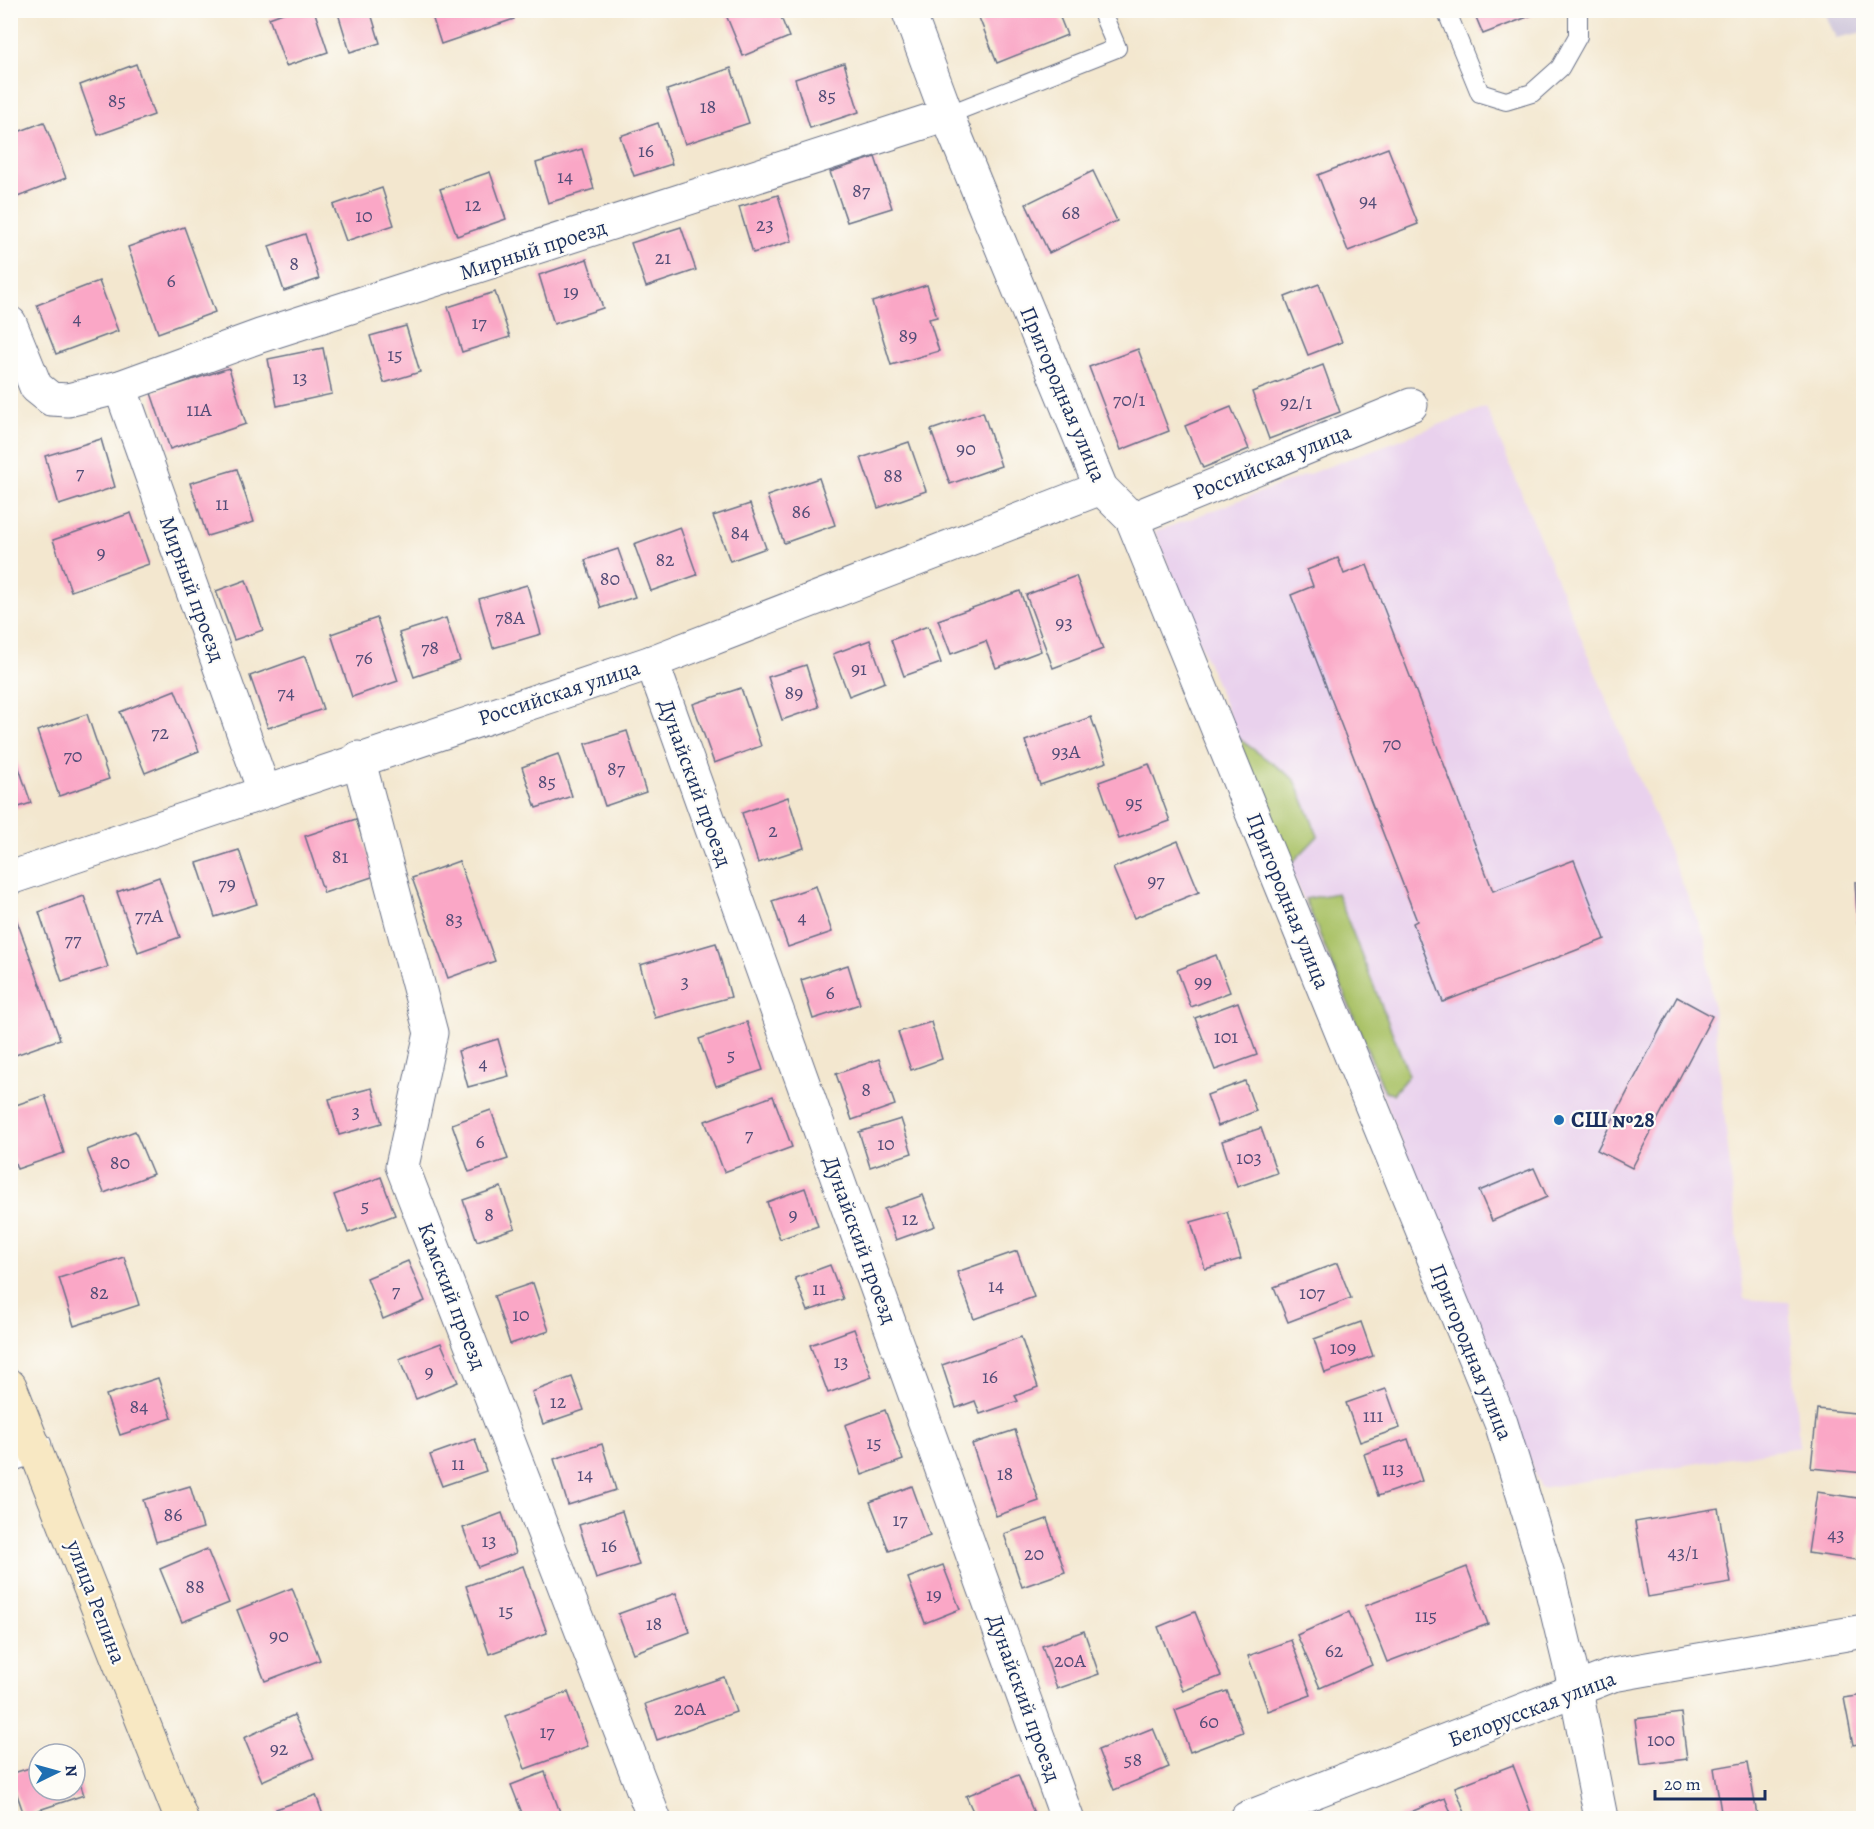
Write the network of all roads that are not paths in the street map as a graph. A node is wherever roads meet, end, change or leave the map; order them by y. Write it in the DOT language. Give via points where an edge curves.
graph roads {
  1 [pos="908,10"];
  2 [pos="1101,10"];
  3 [pos="1446,10"];
  4 [pos="1578,10"];
  5 [pos="947,115"];
  6 [pos="10,323"];
  7 [pos="120,387"];
  8 [pos="1412,405"];
  9 [pos="1101,488"];
  10 [pos="1132,519"];
  11 [pos="652,662"];
  12 [pos="358,758"];
  13 [pos="264,791"];
  14 [pos="10,878"];
  15 [pos="10,1386"];
  16 [pos="23,1451"];
  17 [pos="1863,1631"];
  18 [pos="1576,1692"];
  19 [pos="181,1818"];
  20 [pos="654,1818"];
  21 [pos="1067,1818"];
  22 [pos="1247,1818"];
  23 [pos="1601,1818"];
  1 -- 5 [label="street, Пригородная улица"];
  2 -- 5 [label="lane" via="1117,48"];
  3 -- 4 [label="lane" via="1480,93 1506,101 1533,93 1560,68 1578,36"];
  5 -- 7 [label="street, Мирный проезд" via="260,336"];
  5 -- 9 [label="street, Пригородная улица"];
  6 -- 7 [label="street, Мирный проезд" via="36,387 51,399 68,400"];
  7 -- 13 [label="street, Мирный проезд"];
  8 -- 10 [label="street, Российская улица"];
  9 -- 10 [label="street, Пригородная улица"];
  9 -- 11 [label="street, Российская улица"];
  10 -- 18 [label="street, Пригородная улица" via="1501,1423 1549,1579"];
  11 -- 12 [label="street, Российская улица"];
  11 -- 21 [label="street, Дунайский проезд"];
  12 -- 13 [label="street, Российская улица"];
  12 -- 20 [label="street, Камский проезд" via="431,1033 402,1166"];
  13 -- 14 [label="street, Российская улица"];
  15 -- 16 [label="street, улица Репина"];
  16 -- 19 [label="street, улица Репина"];
  17 -- 18 [label="street, Белорусская улица" via="1613,1675"];
  18 -- 22 [label="street, Белорусская улица"];
  18 -- 23 [label="street, Пригородная улица"];
}
